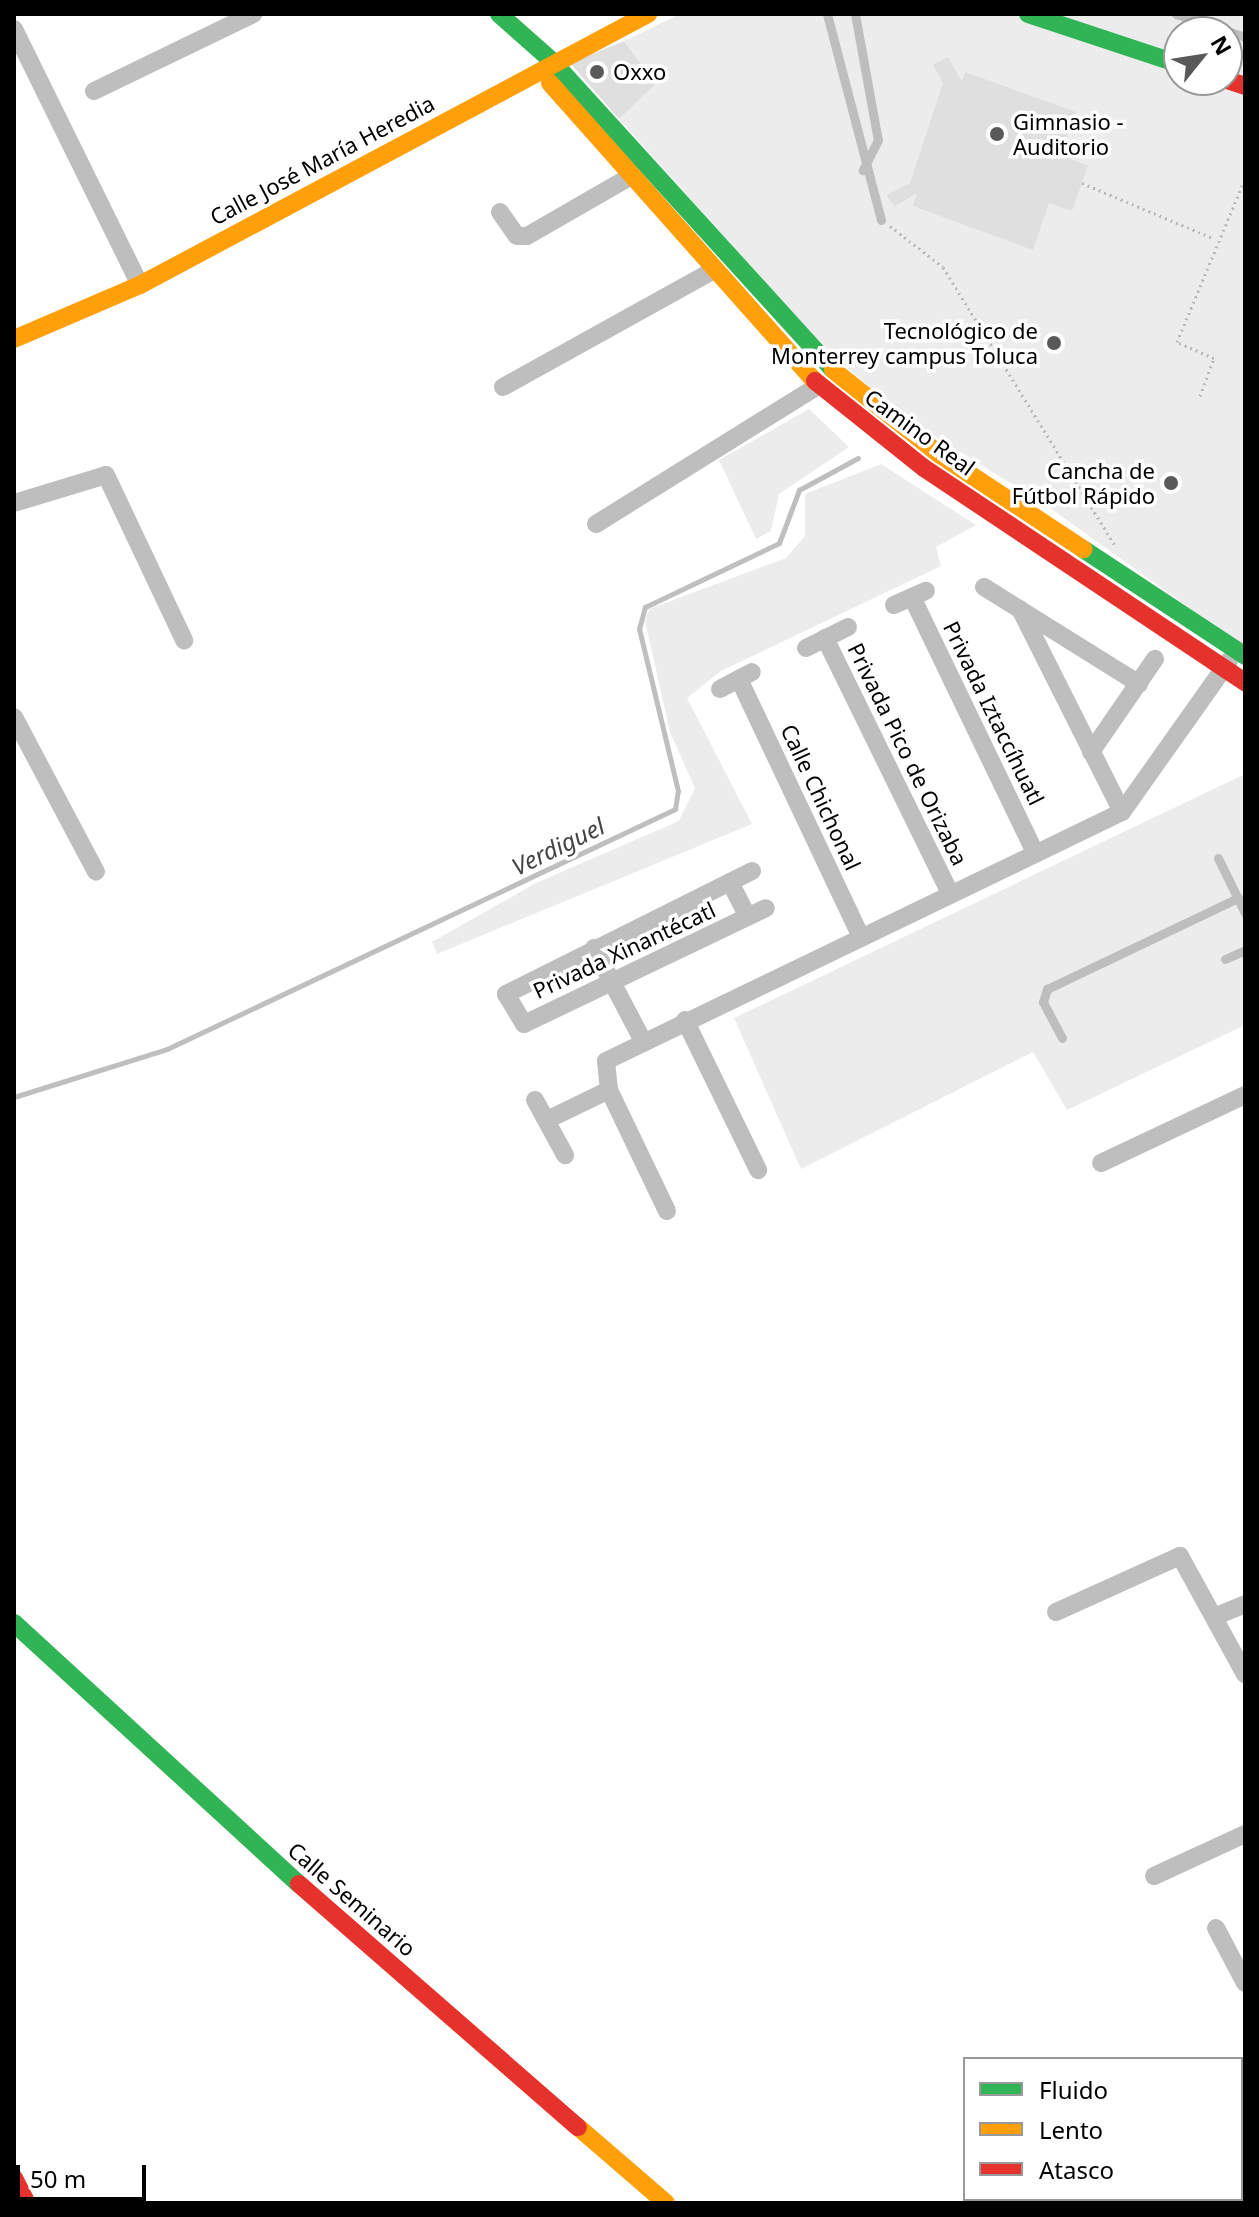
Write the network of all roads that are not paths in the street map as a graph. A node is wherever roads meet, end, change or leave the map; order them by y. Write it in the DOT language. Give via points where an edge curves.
graph roads {
  1 [pos="253,14"];
  2 [pos="499,14"];
  3 [pos="648,14"];
  4 [pos="827,14"];
  5 [pos="855,14"];
  6 [pos="1028,14"];
  7 [pos="1176,14"];
  8 [pos="14,29"];
  9 [pos="1245,37"];
  10 [pos="1163,59"];
  11 [pos="547,66"];
  12 [pos="94,91"];
  13 [pos="863,170"];
  14 [pos="628,178"];
  15 [pos="500,212"];
  16 [pos="881,220"];
  17 [pos="712,271"];
  18 [pos="140,285"];
  19 [pos="792,327"];
  20 [pos="14,339"];
  21 [pos="778,342"];
  22 [pos="819,385"];
  23 [pos="503,387"];
  24 [pos="14,503"];
  25 [pos="596,524"];
  26 [pos="984,587"];
  27 [pos="894,605"];
  28 [pos="1020,609"];
  29 [pos="848,627"];
  30 [pos="825,638"];
  31 [pos="184,640"];
  32 [pos="806,648"];
  33 [pos="1240,653"];
  34 [pos="1155,659"];
  35 [pos="1225,668"];
  36 [pos="1245,682"];
  37 [pos="1139,684"];
  38 [pos="720,689"];
  39 [pos="14,717"];
  40 [pos="1091,752"];
  41 [pos="1122,812"];
  42 [pos="1034,850"];
  43 [pos="1218,858"];
  44 [pos="752,871"];
  45 [pos="96,872"];
  46 [pos="730,882"];
  47 [pos="949,891"];
  48 [pos="1238,898"];
  49 [pos="766,908"];
  50 [pos="1245,913"];
  51 [pos="748,917"];
  52 [pos="860,935"];
  53 [pos="594,948"];
  54 [pos="1245,950"];
  55 [pos="1225,959"];
  56 [pos="614,982"];
  57 [pos="685,1020"];
  58 [pos="1062,1038"];
  59 [pos="643,1041"];
  60 [pos="609,1090"];
  61 [pos="1245,1095"];
  62 [pos="535,1100"];
  63 [pos="547,1120"];
  64 [pos="565,1155"];
  65 [pos="1101,1163"];
  66 [pos="758,1170"];
  67 [pos="667,1211"];
  68 [pos="1245,1604"];
  69 [pos="1056,1612"];
  70 [pos="1216,1616"];
  71 [pos="14,1623"];
  72 [pos="1245,1674"];
  73 [pos="1245,1834"];
  74 [pos="1154,1876"];
  75 [pos="1216,1928"];
  76 [pos="1245,1983"];
  77 [pos="14,2178"];
  78 [pos="27,2203"];
  79 [pos="666,2203"];
  1 -- 12 [label="street"];
  2 -- 11 [label="main road, Camino Real"];
  3 -- 11 [label="main road, Calle José María Heredia"];
  4 -- 13 [label="lane"];
  5 -- 13 [label="lane" via="878,140"];
  6 -- 10 [label="main road"];
  7 -- 9 [label="lane"];
  8 -- 18 [label="street"];
  11 -- 14 [label="main road, Camino Real"];
  11 -- 18 [label="main road, Calle José María Heredia"];
  11 -- 19 [label="main road, Camino Real"];
  13 -- 16 [label="lane"];
  14 -- 15 [label="street" via="527,236 517,236"];
  14 -- 17 [label="main road, Camino Real"];
  17 -- 21 [label="main road, Camino Real"];
  17 -- 23 [label="street"];
  18 -- 20 [label="main road, Calle José María Heredia"];
  19 -- 21 [label="main road"];
  19 -- 33 [label="main road, Camino Real" via="939,454"];
  21 -- 22 [label="main road, Camino Real"];
  22 -- 25 [label="street"];
  22 -- 35 [label="main road, Camino Real" via="924,468"];
  24 -- 31 [label="street" via="106,475"];
  26 -- 28 [label="street"];
  27 -- 42 [label="street, Privada Iztaccíhuatl" via="919,594"];
  28 -- 37 [label="street"];
  28 -- 40 [label="street"];
  29 -- 30 [label="street"];
  30 -- 32 [label="street"];
  30 -- 47 [label="street, Privada Pico de Orizaba"];
  33 -- 35 [label="street"];
  34 -- 37 [label="street"];
  35 -- 36 [label="main road, Camino Real"];
  35 -- 41 [label="street"];
  37 -- 40 [label="street"];
  38 -- 52 [label="street, Calle Chichonal" via="746,676"];
  39 -- 45 [label="street"];
  40 -- 41 [label="street"];
  41 -- 42 [label="street"];
  42 -- 47 [label="street"];
  43 -- 48 [label="lane"];
  44 -- 46 [label="street, Privada Xinantécatl"];
  46 -- 51 [label="street"];
  46 -- 53 [label="street, Privada Xinantécatl"];
  47 -- 52 [label="street"];
  48 -- 50 [label="lane"];
  48 -- 58 [label="lane" via="1047,989 1043,1002"];
  49 -- 51 [label="street, Privada Xinantécatl"];
  51 -- 56 [label="street, Privada Xinantécatl"];
  52 -- 57 [label="street"];
  53 -- 56 [label="street"];
  53 -- 56 [label="street, Privada Xinantécatl" via="509,989 518,1020"];
  54 -- 55 [label="lane"];
  56 -- 59 [label="street"];
  57 -- 59 [label="street"];
  57 -- 66 [label="street"];
  59 -- 60 [label="street" via="601,1066"];
  60 -- 63 [label="street"];
  60 -- 67 [label="street"];
  61 -- 65 [label="street"];
  62 -- 63 [label="street"];
  63 -- 64 [label="street"];
  68 -- 70 [label="street"];
  69 -- 70 [label="street" via="1180,1556"];
  70 -- 72 [label="street"];
  71 -- 79 [label="main road, Calle Seminario" via="346,1927"];
  73 -- 74 [label="street"];
  75 -- 76 [label="street"];
  77 -- 78 [label="main road"];
}
